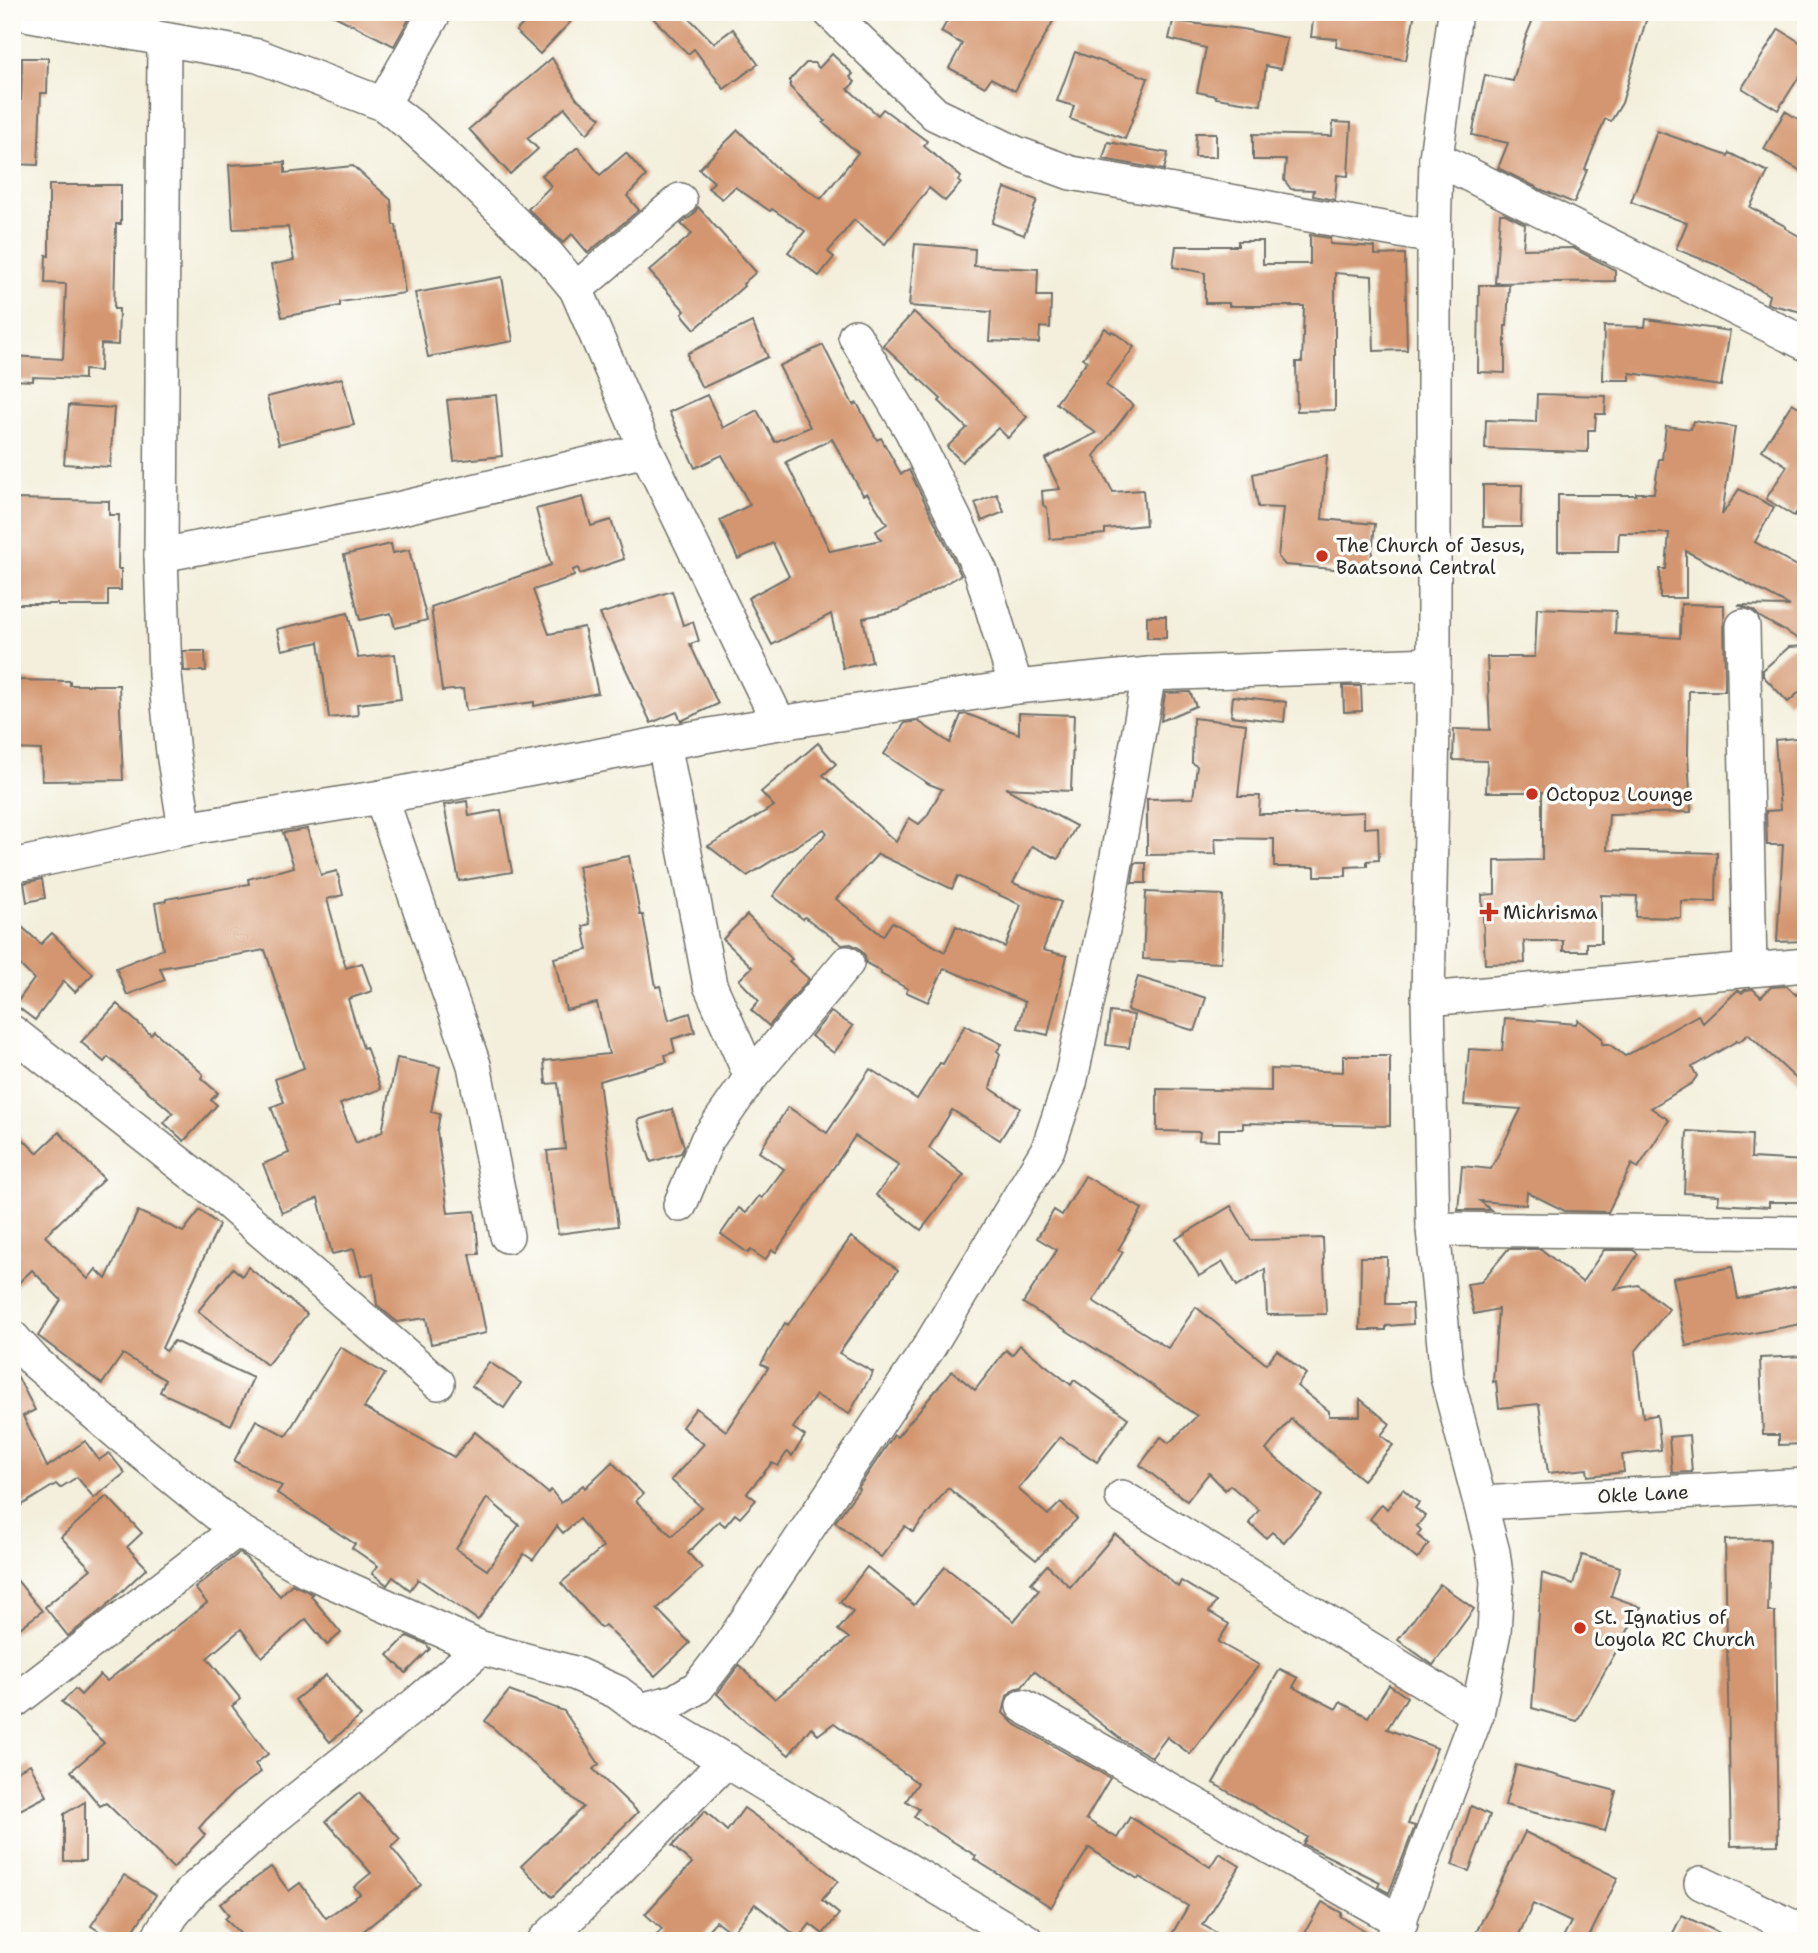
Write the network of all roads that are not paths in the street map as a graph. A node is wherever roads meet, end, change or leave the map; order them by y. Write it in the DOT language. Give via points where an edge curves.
graph roads {
  1 [pos="14,12"];
  2 [pos="435,12"];
  3 [pos="830,12"];
  4 [pos="1455,12"];
  5 [pos="164,40"];
  6 [pos="383,104"];
  7 [pos="1436,158"];
  8 [pos="680,200"];
  9 [pos="1433,237"];
  10 [pos="576,289"];
  11 [pos="855,335"];
  12 [pos="1806,344"];
  13 [pos="646,450"];
  14 [pos="161,555"];
  15 [pos="1743,626"];
  16 [pos="1434,664"];
  17 [pos="1149,674"];
  18 [pos="1016,688"];
  19 [pos="779,723"];
  20 [pos="664,743"];
  21 [pos="381,797"];
  22 [pos="185,829"];
  23 [pos="12,866"];
  24 [pos="847,963"];
  25 [pos="1806,965"];
  26 [pos="1750,970"];
  27 [pos="1428,999"];
  28 [pos="12,1032"];
  29 [pos="751,1077"];
  30 [pos="680,1205"];
  31 [pos="1433,1229"];
  32 [pos="1806,1233"];
  33 [pos="508,1236"];
  34 [pos="12,1338"];
  35 [pos="438,1383"];
  36 [pos="1806,1485"];
  37 [pos="1122,1497"];
  38 [pos="1480,1503"];
  39 [pos="237,1530"];
  40 [pos="481,1648"];
  41 [pos="12,1703"];
  42 [pos="1023,1706"];
  43 [pos="641,1710"];
  44 [pos="1476,1714"];
  45 [pos="727,1760"];
  46 [pos="1701,1883"];
  47 [pos="1397,1931"];
  48 [pos="1806,1933"];
  49 [pos="156,1941"];
  50 [pos="544,1941"];
  51 [pos="1027,1941"];
  1 -- 5 [label="street"];
  2 -- 6 [label="street"];
  3 -- 9 [label="street" via="935,114 1016,153 1071,173"];
  4 -- 7 [label="street"];
  5 -- 6 [label="street" via="258,56"];
  5 -- 14 [label="street"];
  6 -- 10 [label="street" via="452,162 547,254"];
  7 -- 9 [label="street"];
  7 -- 12 [label="street"];
  8 -- 10 [label="street"];
  9 -- 16 [label="street"];
  10 -- 13 [label="street"];
  11 -- 18 [label="street" via="911,430 981,572"];
  13 -- 14 [label="street" via="389,511"];
  13 -- 19 [label="street"];
  14 -- 22 [label="street" via="165,675"];
  15 -- 26 [label="street"];
  16 -- 17 [label="street"];
  16 -- 27 [label="street"];
  17 -- 18 [label="street"];
  17 -- 43 [label="street" via="1106,915 1070,1083 1048,1149 929,1347 728,1648 698,1687"];
  18 -- 19 [label="street"];
  19 -- 20 [label="street"];
  20 -- 21 [label="street"];
  20 -- 29 [label="street" via="710,985"];
  21 -- 22 [label="street"];
  21 -- 33 [label="street" via="474,1065"];
  22 -- 23 [label="street"];
  24 -- 29 [label="street"];
  25 -- 26 [label="street"];
  26 -- 27 [label="street"];
  27 -- 31 [label="street"];
  28 -- 35 [label="street" via="222,1197"];
  29 -- 30 [label="street" via="707,1140"];
  31 -- 32 [label="street"];
  31 -- 38 [label="street" via="1447,1377"];
  34 -- 39 [label="street" via="101,1419"];
  36 -- 38 [label="street, Okle Lane"];
  37 -- 44 [label="street"];
  38 -- 44 [label="street" via="1497,1582 1494,1632"];
  39 -- 40 [label="street" via="306,1570"];
  39 -- 41 [label="street"];
  40 -- 43 [label="street" via="574,1672 617,1692"];
  40 -- 49 [label="street" via="193,1890"];
  42 -- 47 [label="street"];
  43 -- 45 [label="street"];
  44 -- 47 [label="street"];
  45 -- 50 [label="street"];
  45 -- 51 [label="street"];
  46 -- 48 [label="street"];
}
